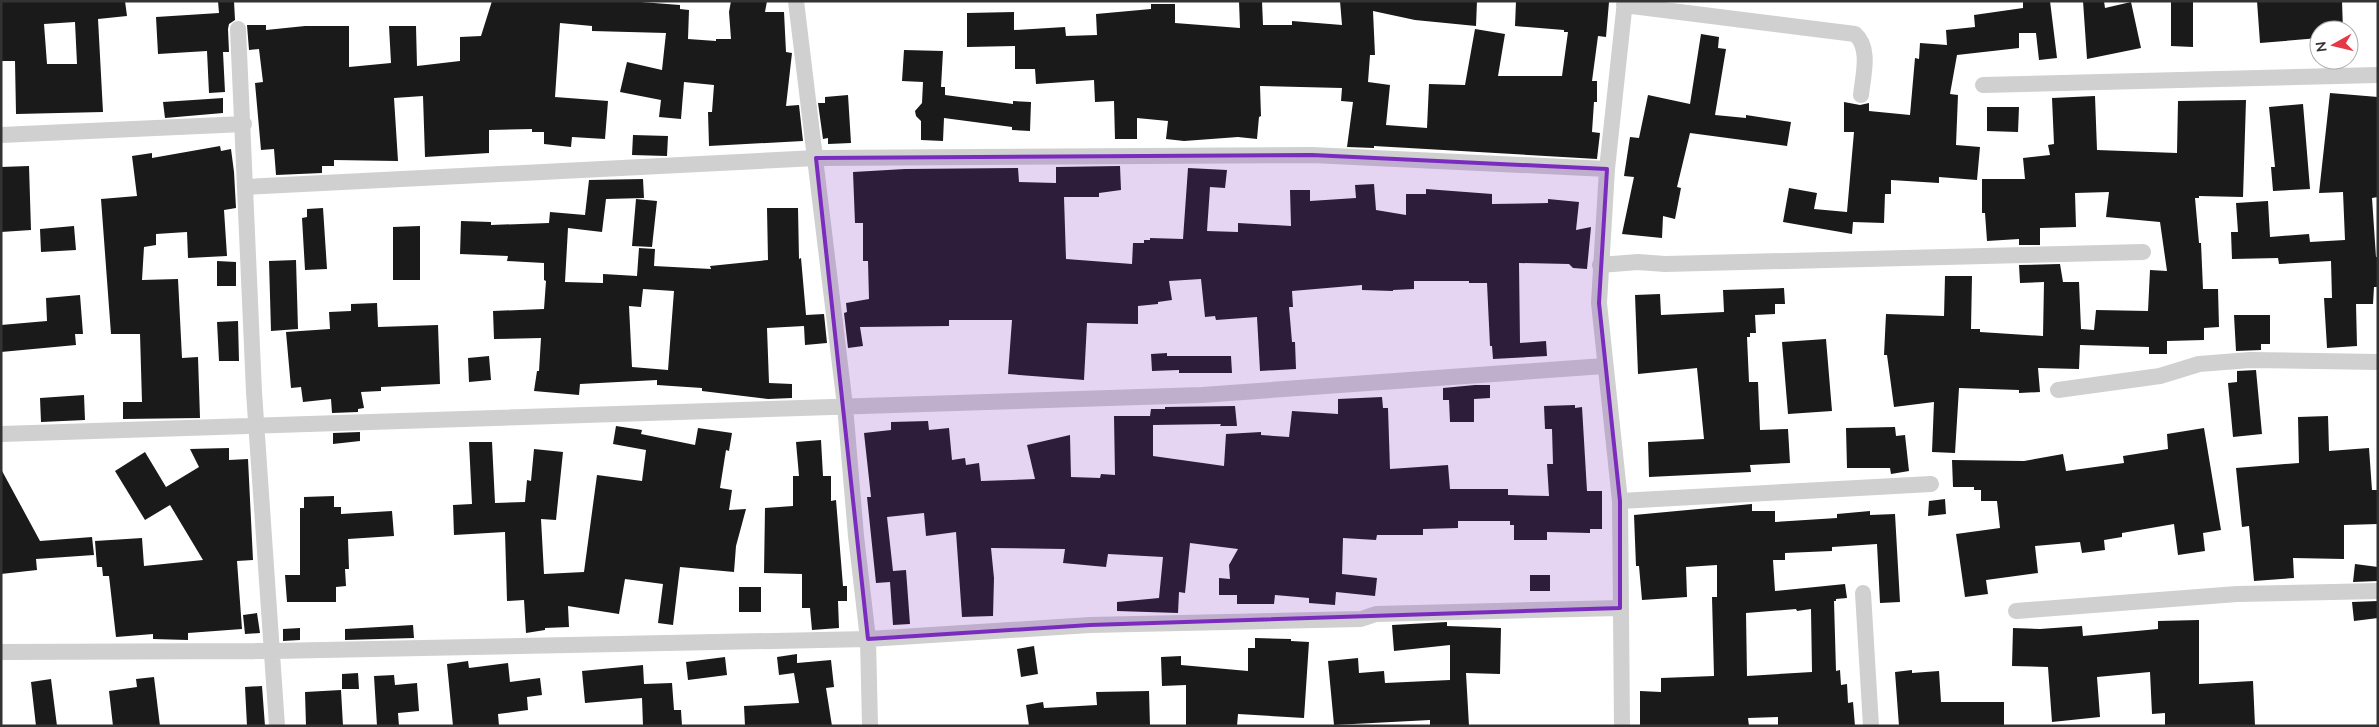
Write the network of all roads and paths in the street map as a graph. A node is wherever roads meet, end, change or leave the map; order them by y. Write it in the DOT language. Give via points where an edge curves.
graph roads {
  1 [pos="796,1"];
  2 [pos="1624,3"];
  3 [pos="238,29"];
  4 [pos="2378,75"];
  5 [pos="1984,85"];
  6 [pos="1861,95"];
  7 [pos="244,124"];
  8 [pos="1,135"];
  9 [pos="816,158"];
  10 [pos="1607,169"];
  11 [pos="246,187"];
  12 [pos="2143,252"];
  13 [pos="1600,265"];
  14 [pos="2378,362"];
  15 [pos="1604,366"];
  16 [pos="2058,390"];
  17 [pos="845,406"];
  18 [pos="256,425"];
  19 [pos="1,434"];
  20 [pos="1931,484"];
  21 [pos="1620,501"];
  22 [pos="2378,591"];
  23 [pos="1863,593"];
  24 [pos="1620,608"];
  25 [pos="2016,611"];
  26 [pos="868,639"];
  27 [pos="1,652"];
  28 [pos="273,652"];
  29 [pos="277,726"];
  30 [pos="870,726"];
  31 [pos="1622,726"];
  32 [pos="1871,726"];
  1 -- 9 [label="street"];
  2 -- 6 [label="street" via="1855,34 1864,49"];
  2 -- 10 [label="street"];
  3 -- 7 [label="street"];
  4 -- 5 [label="street"];
  7 -- 8 [label="street"];
  7 -- 11 [label="street"];
  9 -- 10 [label="street" via="1312,155"];
  9 -- 11 [label="street"];
  9 -- 17 [label="street"];
  10 -- 13 [label="street"];
  11 -- 18 [label="street"];
  12 -- 13 [label="street"];
  13 -- 15 [label="street" via="1599,303"];
  14 -- 16 [label="street" via="2250,360 2199,364 2160,376"];
  15 -- 17 [label="street" via="1202,394"];
  15 -- 21 [label="street"];
  17 -- 18 [label="street"];
  17 -- 26 [label="street"];
  18 -- 19 [label="street"];
  18 -- 28 [label="street"];
  20 -- 21 [label="street"];
  21 -- 24 [label="street"];
  22 -- 25 [label="street" via="2237,594"];
  23 -- 32 [label="street"];
  24 -- 26 [label="street" via="1386,613 1361,619 1090,625"];
  24 -- 31 [label="street"];
  26 -- 28 [label="street"];
  26 -- 30 [label="street"];
  27 -- 28 [label="street"];
  28 -- 29 [label="street"];
}
